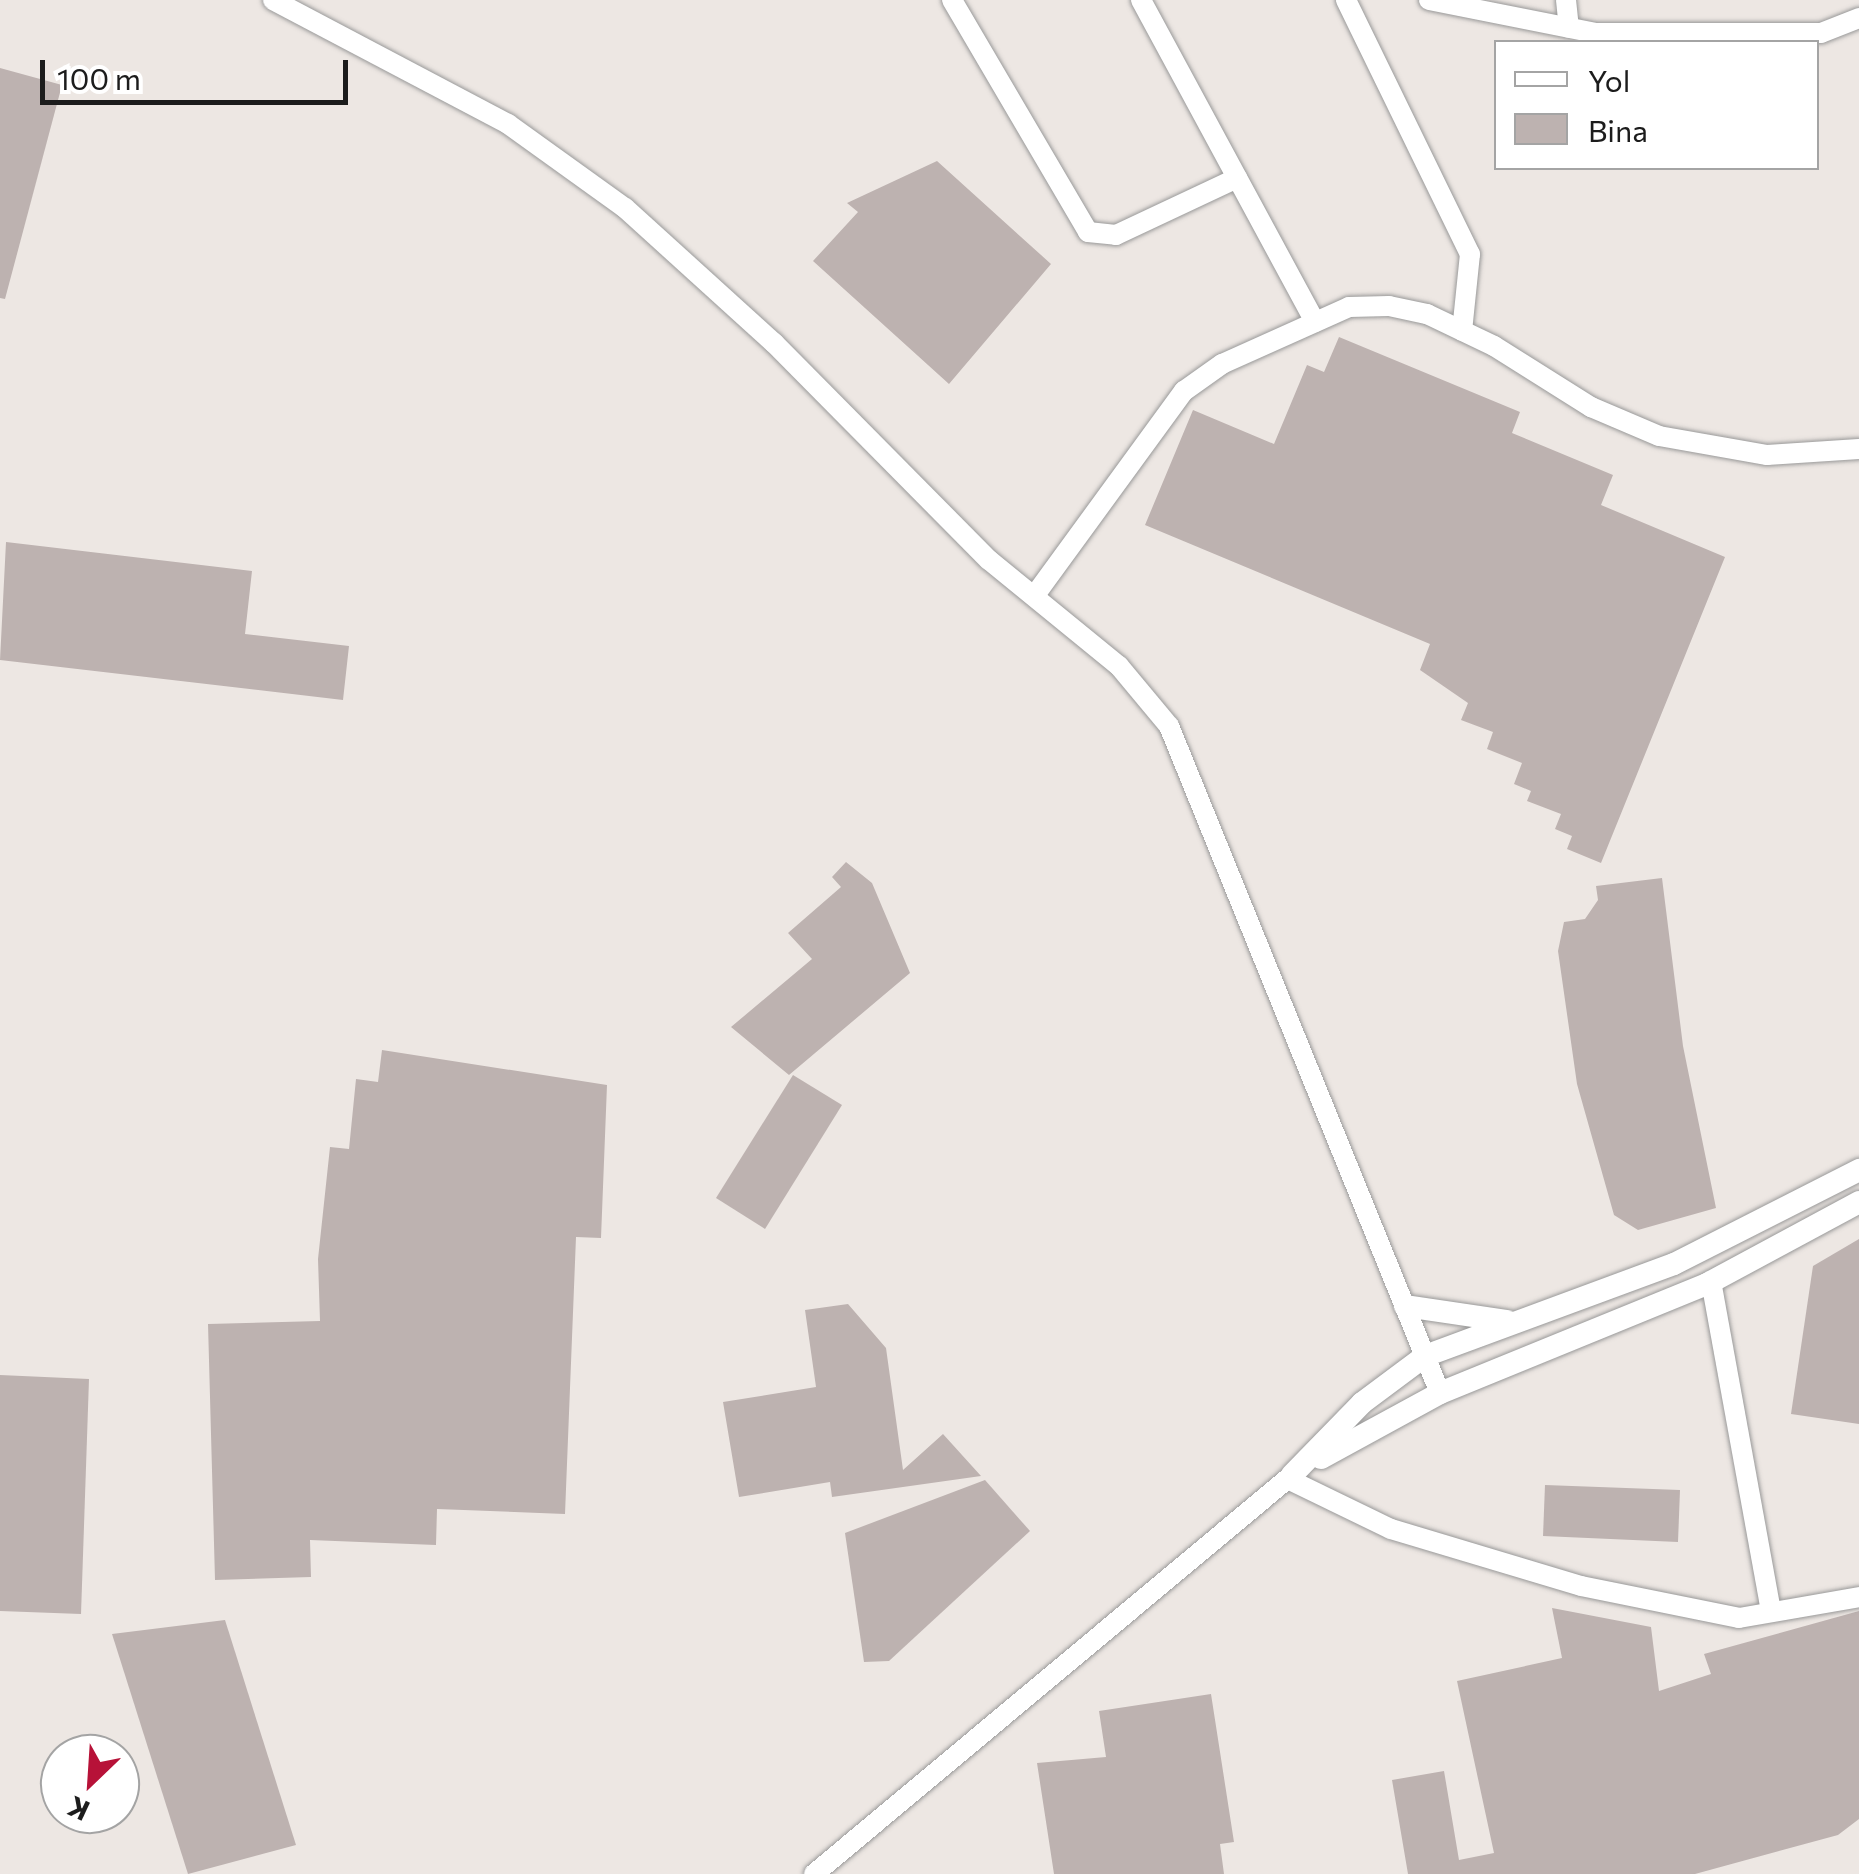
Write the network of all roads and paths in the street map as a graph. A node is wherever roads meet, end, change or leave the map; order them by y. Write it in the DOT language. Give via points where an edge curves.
graph roads {
  1 [pos="273,0"];
  2 [pos="952,0"];
  3 [pos="1141,0"];
  4 [pos="1346,0"];
  5 [pos="1428,0"];
  6 [pos="1566,0"];
  7 [pos="1859,18"];
  8 [pos="1569,28"];
  9 [pos="1237,178"];
  10 [pos="1316,322"];
  11 [pos="1462,331"];
  12 [pos="1859,449"];
  13 [pos="1035,595"];
  14 [pos="1859,1170"];
  15 [pos="1859,1202"];
  16 [pos="1711,1281"];
  17 [pos="1404,1306"];
  18 [pos="1516,1322"];
  19 [pos="1425,1356"];
  20 [pos="1440,1394"];
  21 [pos="1290,1477"];
  22 [pos="1859,1597"];
  23 [pos="1771,1612"];
  24 [pos="814,1874"];
  1 -- 13 [label="street" via="508,124 599,188 701,275 962,534"];
  2 -- 9 [label="street" via="1088,232 1116,235"];
  3 -- 9 [label="street"];
  4 -- 11 [label="street" via="1470,254"];
  5 -- 8 [label="street"];
  6 -- 8 [label="street"];
  7 -- 8 [label="street" via="1822,33"];
  9 -- 10 [label="street"];
  10 -- 11 [label="street" via="1348,307 1390,306"];
  10 -- 13 [label="street" via="1222,364 1184,391"];
  11 -- 12 [label="street" via="1591,408 1659,436 1767,454"];
  13 -- 17 [label="street" via="1119,666 1169,726"];
  14 -- 18 [label="street" via="1674,1264"];
  15 -- 16 [label="street"];
  16 -- 20 [label="street"];
  16 -- 23 [label="street"];
  17 -- 18 [label="street"];
  17 -- 19 [label="street"];
  18 -- 19 [label="street"];
  19 -- 20 [label="street"];
  19 -- 21 [label="street" via="1362,1403"];
  20 -- 21 [label="street"];
  21 -- 23 [label="street" via="1391,1529 1581,1586 1739,1618"];
  21 -- 24 [label="street"];
  22 -- 23 [label="street"];
}
